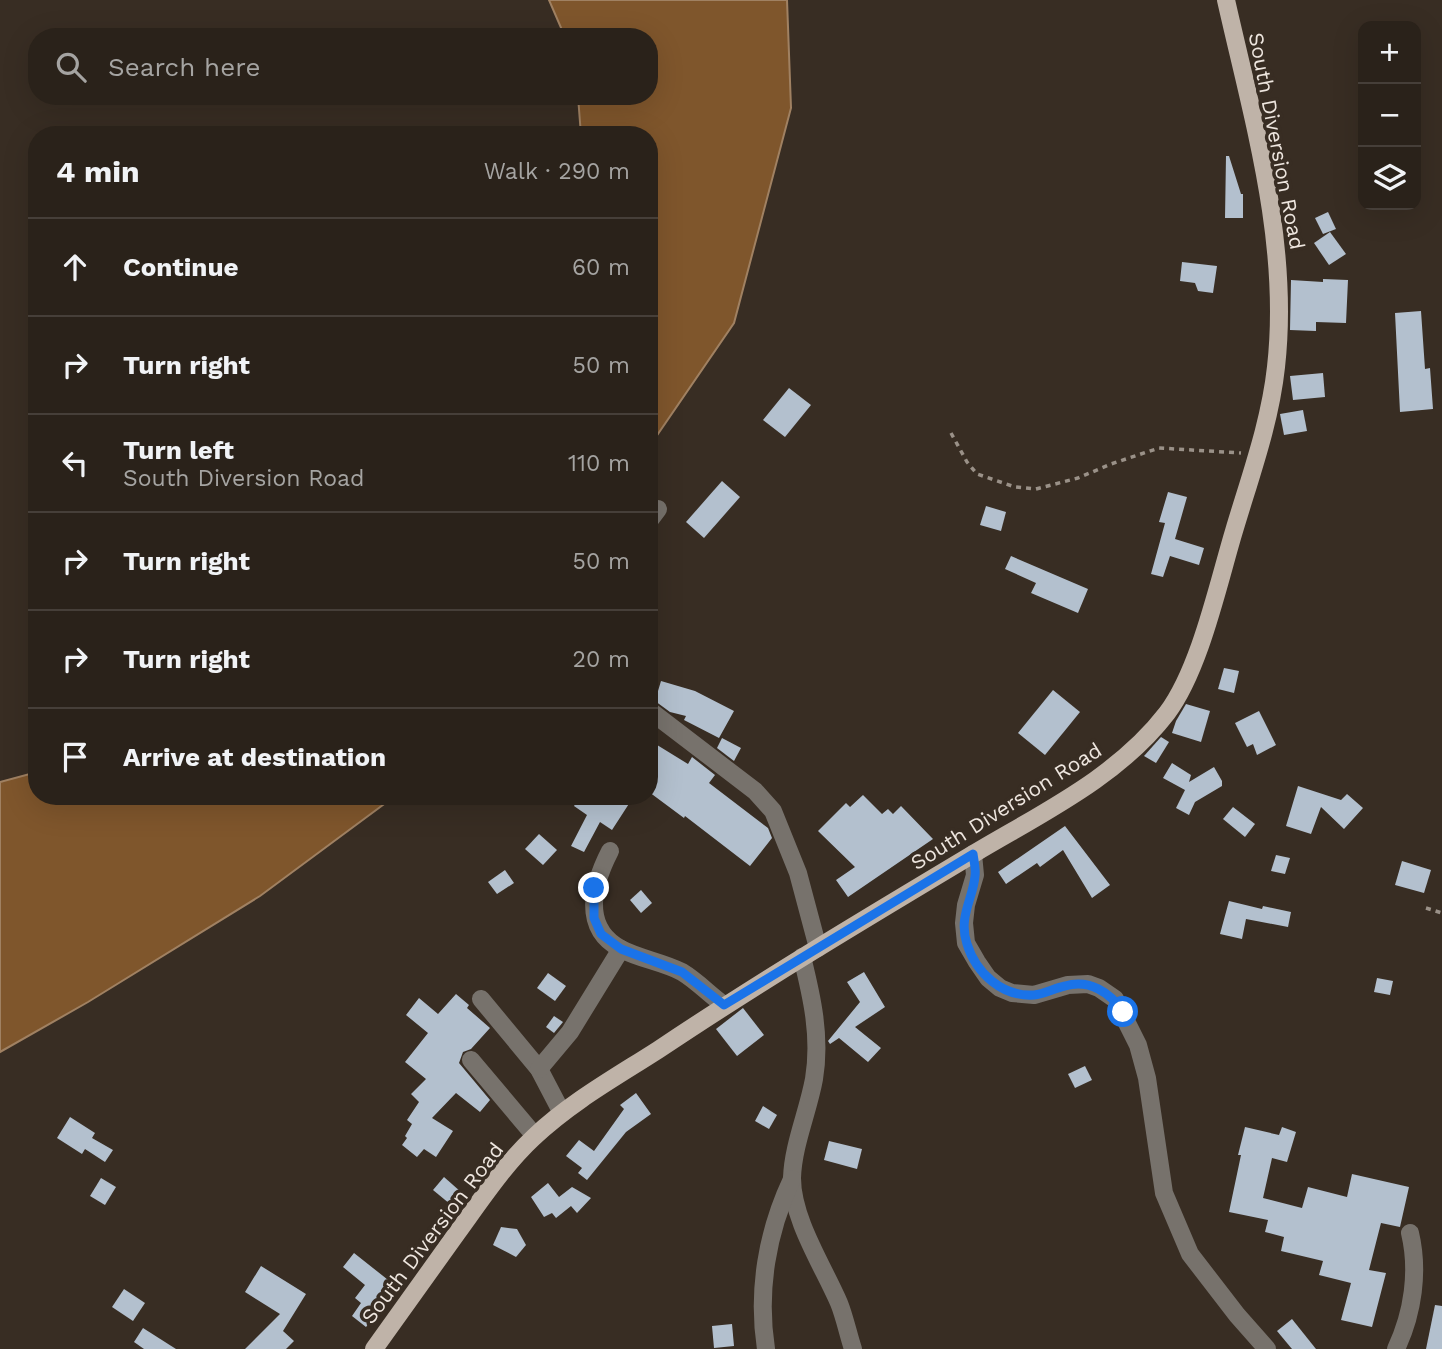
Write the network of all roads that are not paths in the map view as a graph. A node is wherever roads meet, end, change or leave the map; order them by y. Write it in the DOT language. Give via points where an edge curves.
graph roads {
  1 [pos="1226,0"];
  2 [pos="658,717"];
  3 [pos="610,851"];
  4 [pos="973,854"];
  5 [pos="621,949"];
  6 [pos="810,952"];
  7 [pos="481,999"];
  8 [pos="724,1005"];
  9 [pos="471,1060"];
  10 [pos="539,1069"];
  11 [pos="562,1113"];
  12 [pos="535,1136"];
  13 [pos="792,1178"];
  14 [pos="1410,1233"];
  15 [pos="374,1349"];
  16 [pos="766,1349"];
  17 [pos="853,1349"];
  18 [pos="1267,1349"];
  19 [pos="1396,1349"];
  1 -- 4 [label="main road, South Diversion Road" via="1277,248 1280,318 1276,371 1257,454 1189,674 1170,709 1145,740 1116,765"];
  2 -- 6 [label="street" via="755,791 773,811 798,873"];
  3 -- 5 [label="street" via="594,888 594,918 601,934"];
  4 -- 6 [label="main road, South Diversion Road"];
  4 -- 18 [label="street" via="975,875 964,923 977,962 1000,989 1012,993 1034,995 1088,984 1115,999 1138,1045 1164,1193 1190,1254"];
  5 -- 8 [label="street" via="682,972"];
  5 -- 10 [label="street" via="576,1023"];
  6 -- 8 [label="main road, South Diversion Road"];
  6 -- 13 [label="street" via="817,1058"];
  7 -- 10 [label="street"];
  8 -- 11 [label="main road, South Diversion Road"];
  9 -- 12 [label="street"];
  10 -- 11 [label="street"];
  11 -- 12 [label="main road, South Diversion Road"];
  12 -- 15 [label="main road, South Diversion Road" via="504,1168"];
  13 -- 16 [label="street" via="775,1221 762,1289"];
  13 -- 17 [label="street" via="799,1213 840,1306"];
  14 -- 19 [label="street" via="1415,1255 1413,1294"];
}
